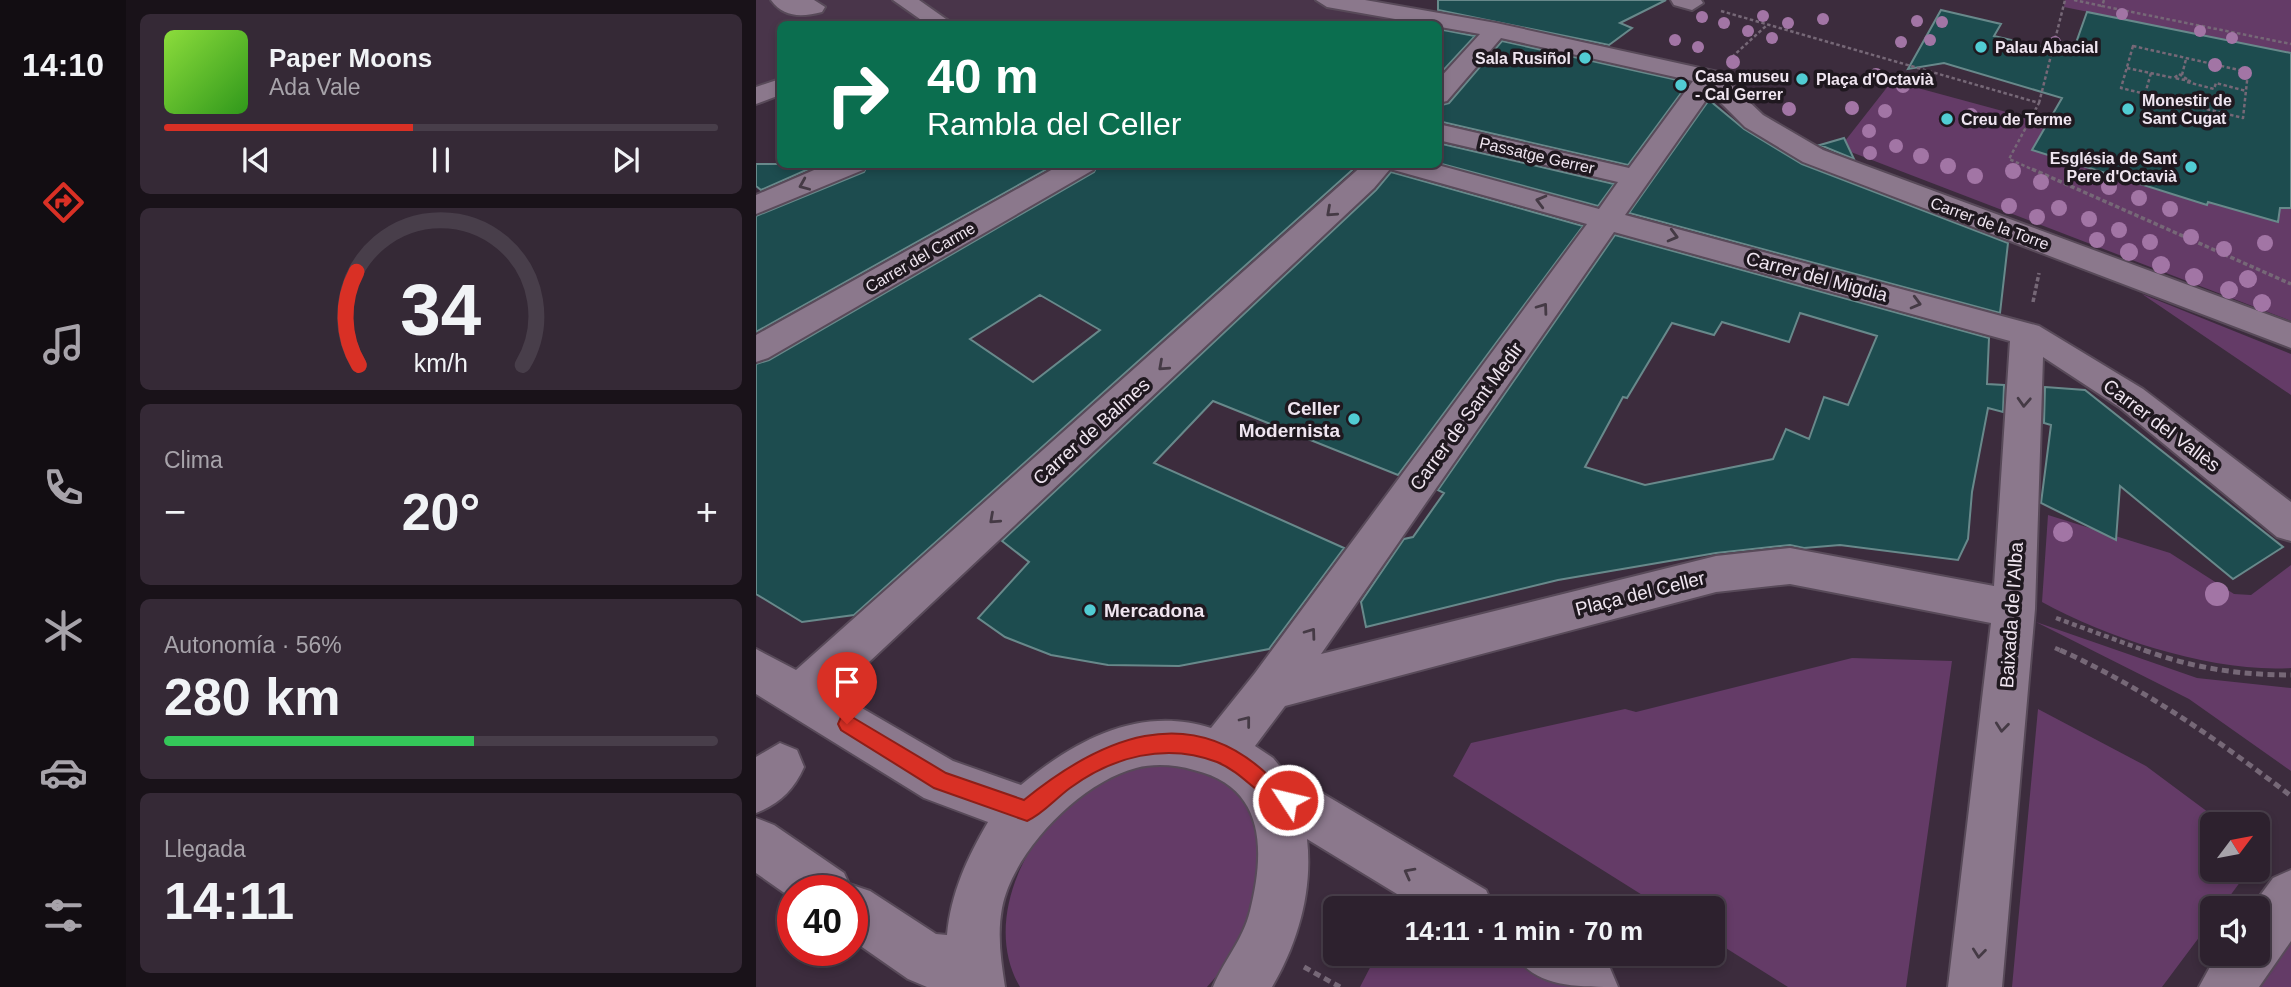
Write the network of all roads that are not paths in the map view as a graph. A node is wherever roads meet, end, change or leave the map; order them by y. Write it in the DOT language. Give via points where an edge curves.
graph roads {
  1 [pos="782,0"];
  2 [pos="904,0"];
  3 [pos="1335,5"];
  4 [pos="814,7"];
  5 [pos="1405,19"];
  6 [pos="937,21"];
  7 [pos="1442,23"];
  8 [pos="1496,30"];
  9 [pos="1709,77"];
  10 [pos="777,88"];
  11 [pos="1442,91"];
  12 [pos="756,96"];
  13 [pos="1442,133"];
  14 [pos="844,168"];
  15 [pos="1076,168"];
  16 [pos="1376,168"];
  17 [pos="1415,168"];
  18 [pos="1636,178"];
  19 [pos="756,205"];
  20 [pos="1607,218"];
  21 [pos="2027,334"];
  22 [pos="2291,336"];
  23 [pos="756,350"];
  24 [pos="2291,525"];
  25 [pos="2013,619"];
  26 [pos="756,670"];
  27 [pos="1271,688"];
  28 [pos="801,695"];
  29 [pos="1220,753"];
  30 [pos="1266,787"];
  31 [pos="1027,811"];
  32 [pos="756,844"];
  33 [pos="802,875"];
  34 [pos="1448,896"];
  35 [pos="2291,896"];
  36 [pos="868,920"];
  37 [pos="2270,926"];
  38 [pos="1560,966"];
  39 [pos="2241,966"];
  40 [pos="975,976"];
  41 [pos="1240,987"];
  42 [pos="1591,987"];
  43 [pos="1975,987"];
  44 [pos="2226,987"];
  1 -- 4 [label="street" via="793,9"];
  2 -- 6 [label="street"];
  3 -- 5 [label="street"];
  7 -- 8 [label="street"];
  8 -- 9 [label="street"];
  8 -- 11 [label="street"];
  9 -- 18 [label="street, Carrer de Sant Medir"];
  9 -- 22 [label="street, Carrer de la Torre" via="1754,121 1798,149"];
  10 -- 12 [label="street"];
  13 -- 18 [label="street, Passatge Gerrer"];
  14 -- 19 [label="street, one-way"];
  15 -- 23 [label="street, Carrer del Carme"];
  16 -- 28 [label="street, Carrer de Balmes, one-way"];
  20 -- 17 [label="street, Carrer del Migdia, one-way"];
  18 -- 20 [label="street, Carrer de Sant Medir"];
  20 -- 21 [label="street, Carrer del Migdia, one-way"];
  27 -- 20 [label="street, Carrer de Sant Medir, one-way"];
  21 -- 24 [label="street, Carrer del Vallès" via="2067,354 2138,404"];
  21 -- 25 [label="street, Baixada de l'Alba, one-way"];
  25 -- 27 [label="street, Plaça del Celler" via="1790,566 1716,575"];
  25 -- 43 [label="street, Baixada de l'Alba, one-way"];
  26 -- 28 [label="street"];
  29 -- 27 [label="street, Carrer de Sant Medir, one-way"];
  28 -- 31 [label="street" via="941,781"];
  29 -- 30 [label="street" via="1248,769"];
  29 -- 31 [label="street" via="1183,744 1138,744 1062,781"];
  34 -- 30 [label="street, one-way"];
  30 -- 41 [label="street" via="1283,841 1282,884 1267,945"];
  31 -- 40 [label="street" via="991,861 976,913"];
  32 -- 33 [label="street"];
  35 -- 37 [label="street"];
  36 -- 40 [label="street" via="927,960"];
  38 -- 42 [label="street"];
  39 -- 44 [label="street"];
}
